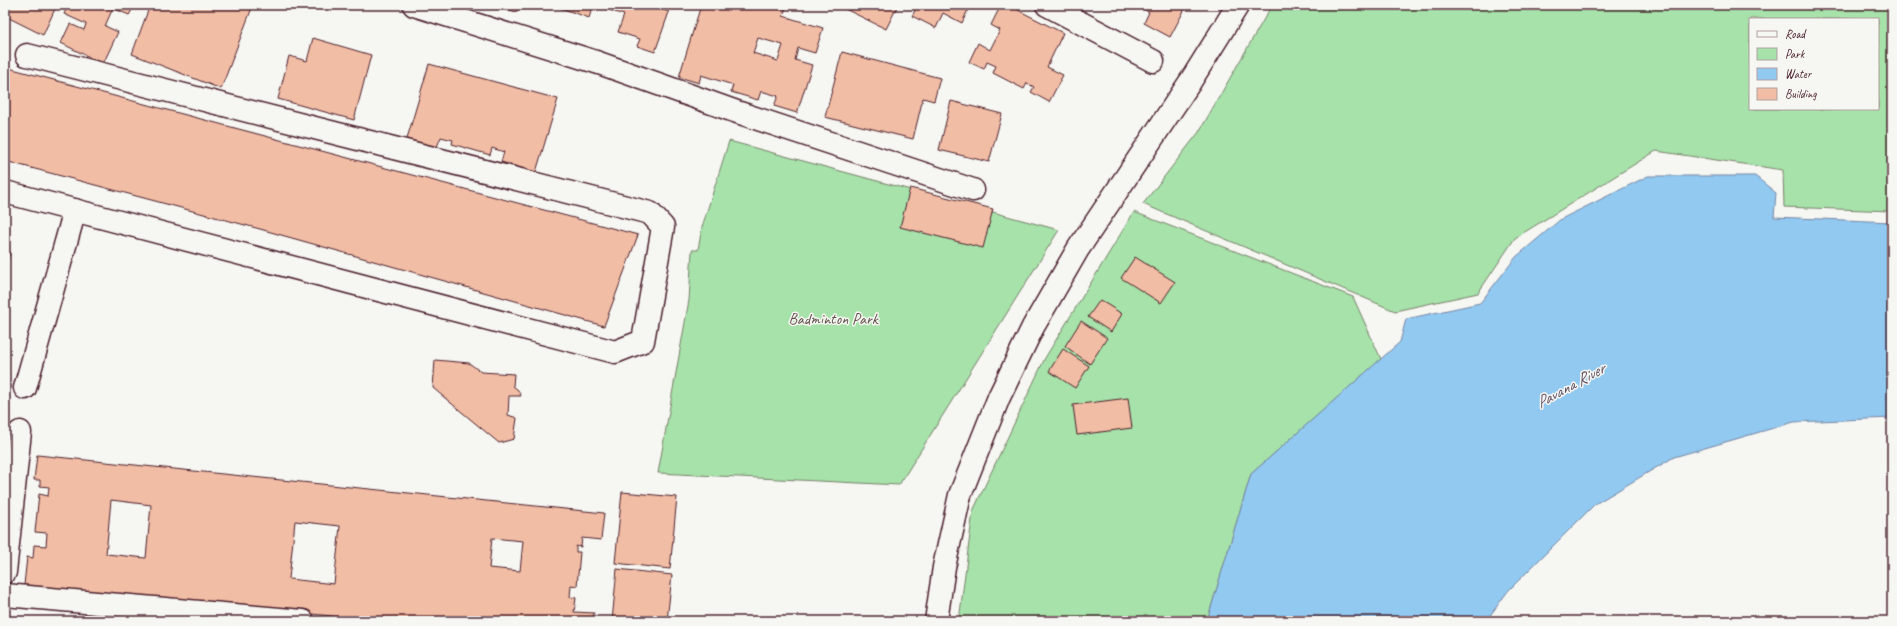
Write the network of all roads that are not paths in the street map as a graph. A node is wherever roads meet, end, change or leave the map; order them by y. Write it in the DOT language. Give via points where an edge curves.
graph roads {
  1 [pos="414,5"];
  2 [pos="1047,5"];
  3 [pos="1238,5"];
  4 [pos="1081,13"];
  5 [pos="27,55"];
  6 [pos="1153,61"];
  7 [pos="973,190"];
  8 [pos="5,192"];
  9 [pos="75,210"];
  10 [pos="25,388"];
  11 [pos="20,432"];
  12 [pos="5,572"];
  13 [pos="5,595"];
  14 [pos="304,621"];
  15 [pos="936,621"];
  1 -- 7 [label="street" via="599,63 744,115"];
  2 -- 4 [label="street"];
  3 -- 15 [label="street" via="1190,82 1078,249 1033,327 999,397 960,495 944,567"];
  4 -- 6 [label="street"];
  5 -- 9 [label="street" via="650,213 663,227 643,341 615,352"];
  8 -- 9 [label="street"];
  9 -- 10 [label="street"];
  11 -- 12 [label="street"];
  13 -- 14 [label="street"];
}
